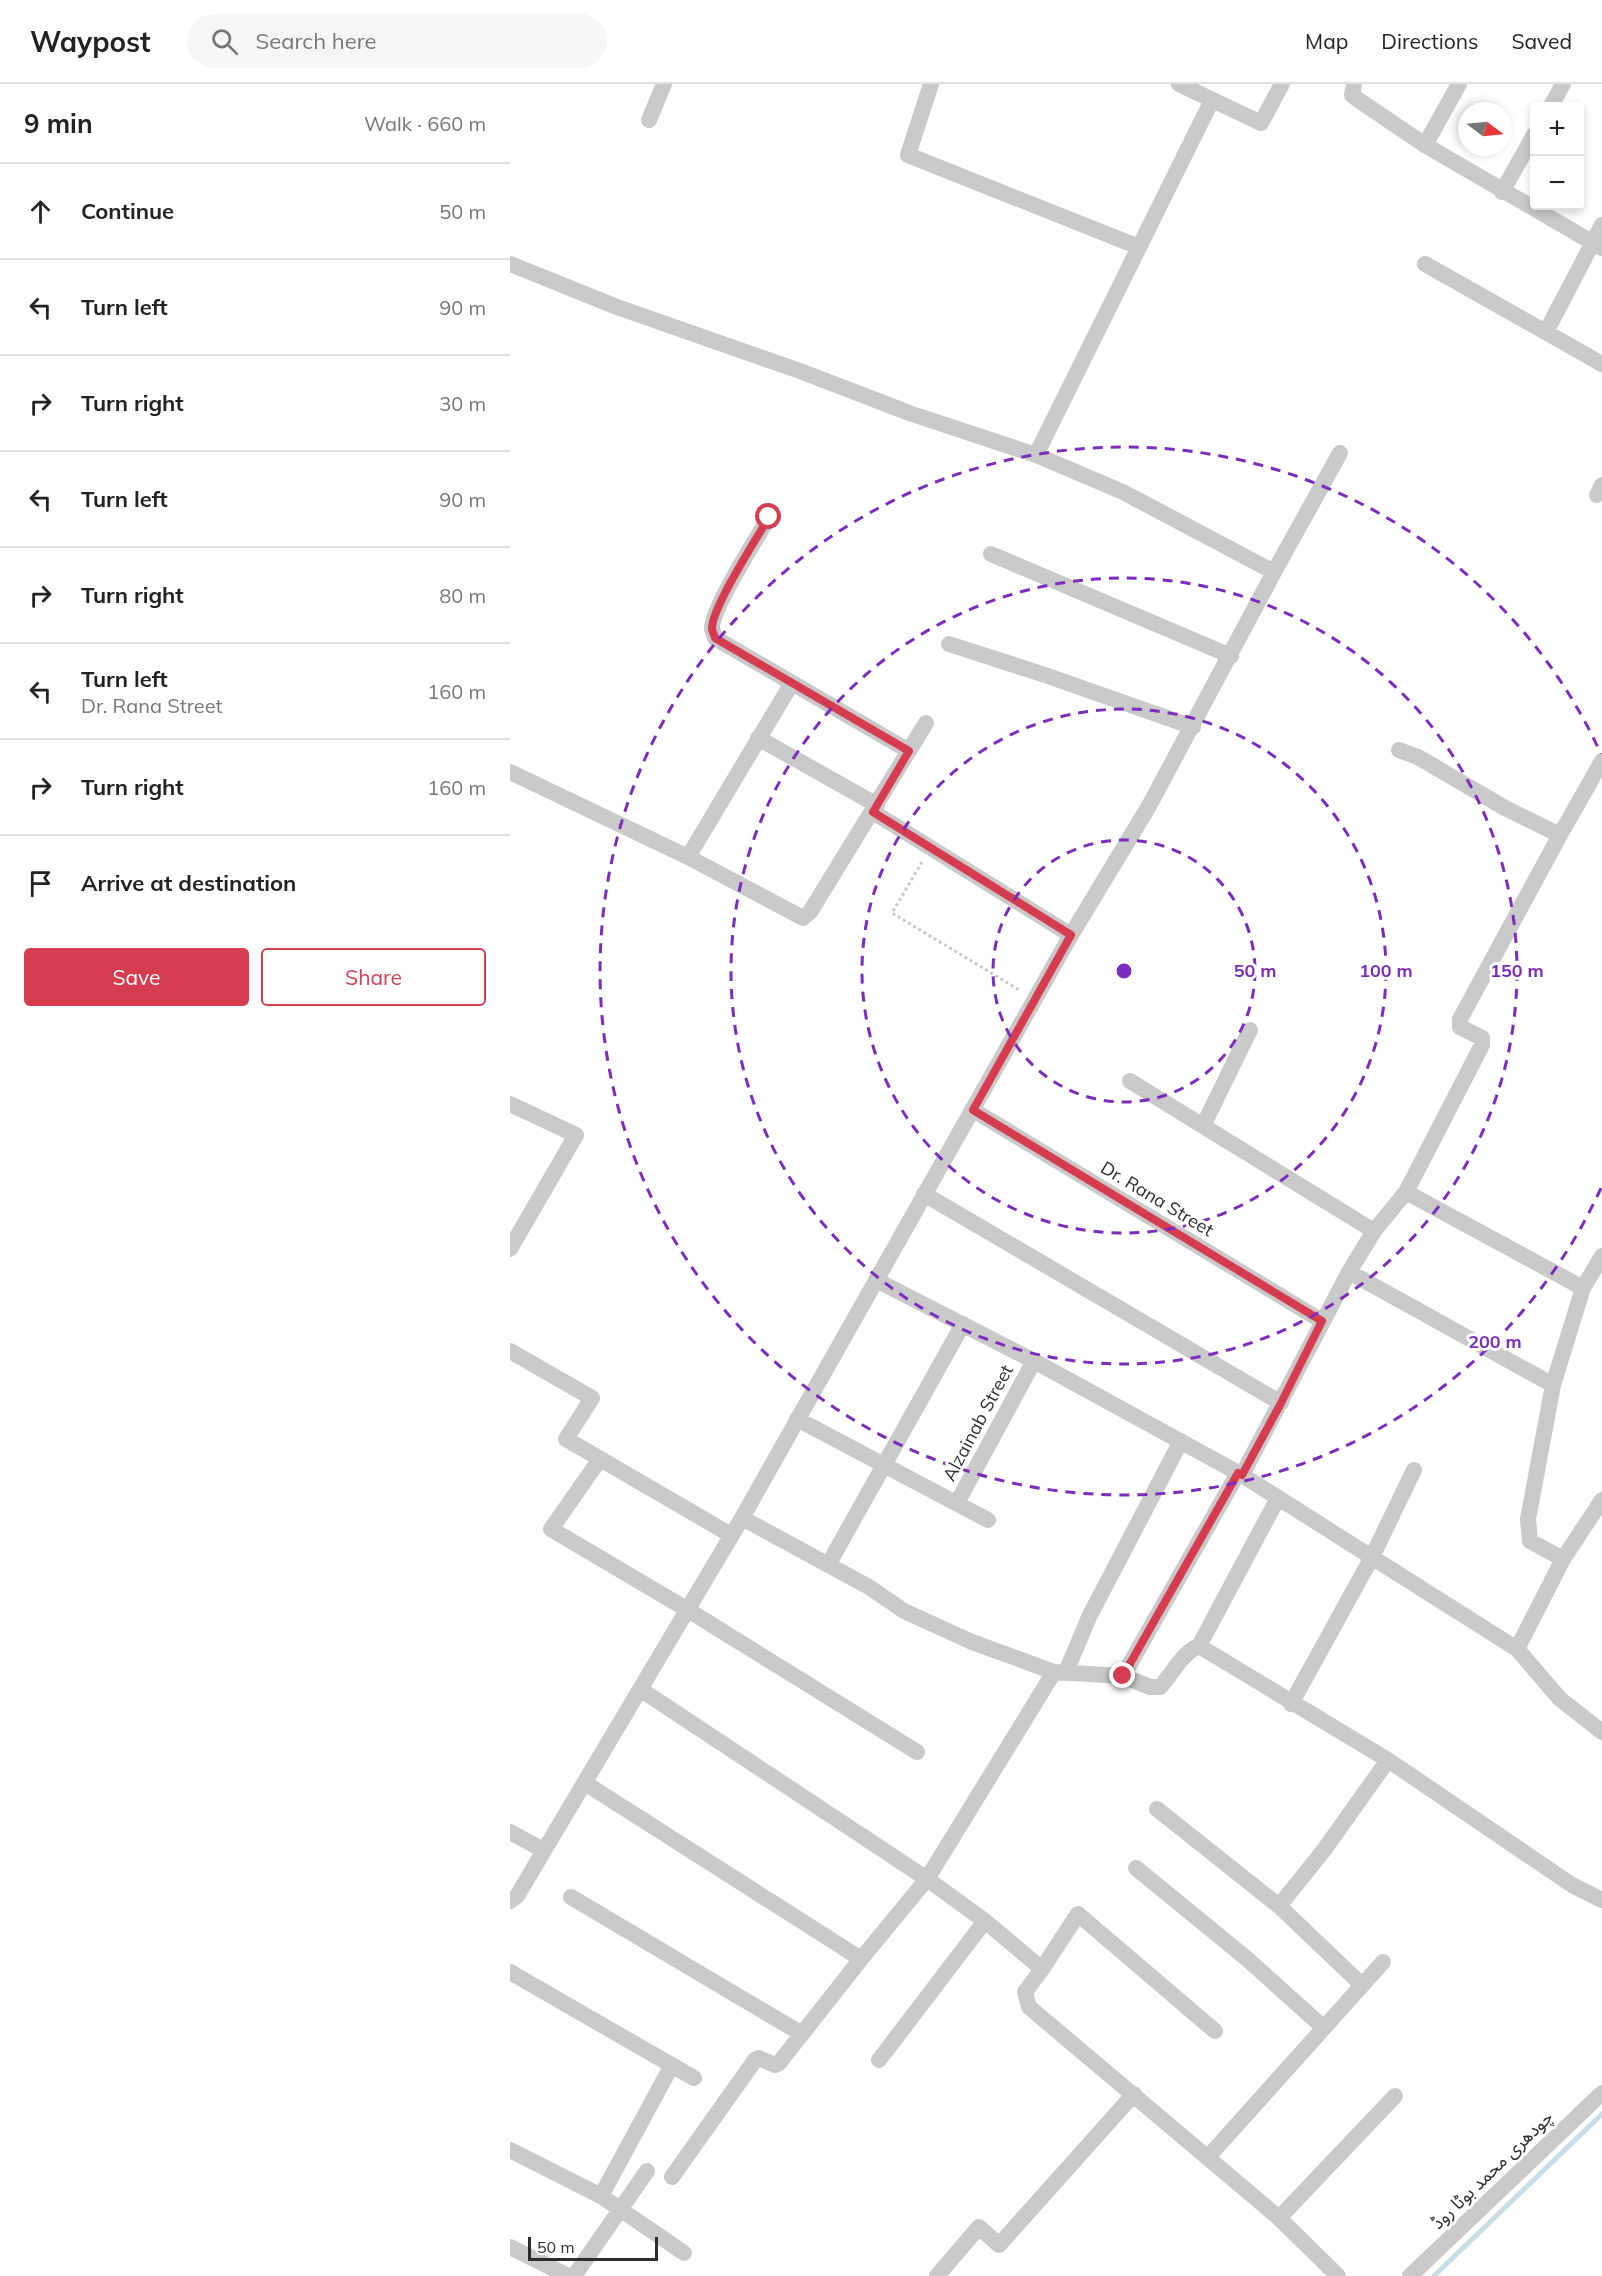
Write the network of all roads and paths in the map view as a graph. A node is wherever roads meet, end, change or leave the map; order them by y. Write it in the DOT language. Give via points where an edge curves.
graph roads {
  1 [pos="664,84"];
  2 [pos="931,84"];
  3 [pos="1179,84"];
  4 [pos="1282,84"];
  5 [pos="1353,84"];
  6 [pos="1459,84"];
  7 [pos="1563,84"];
  8 [pos="1212,100"];
  9 [pos="1553,102"];
  10 [pos="649,120"];
  11 [pos="1530,142"];
  12 [pos="1425,145"];
  13 [pos="1502,192"];
  14 [pos="1602,225"];
  15 [pos="1597,245"];
  16 [pos="1139,247"];
  17 [pos="510,264"];
  18 [pos="1425,264"];
  19 [pos="1546,332"];
  20 [pos="1602,364"];
  21 [pos="1340,453"];
  22 [pos="1036,455"];
  23 [pos="769,517"];
  24 [pos="991,554"];
  25 [pos="1274,572"];
  26 [pos="949,644"];
  27 [pos="1231,656"];
  28 [pos="792,683"];
  29 [pos="926,723"];
  30 [pos="1193,727"];
  31 [pos="758,738"];
  32 [pos="1399,750"];
  33 [pos="909,751"];
  34 [pos="1602,761"];
  35 [pos="510,772"];
  36 [pos="875,809"];
  37 [pos="1560,835"];
  38 [pos="930,848"];
  39 [pos="688,857"];
  40 [pos="1071,935"];
  41 [pos="1035,999"];
  42 [pos="1250,1030"];
  43 [pos="1130,1081"];
  44 [pos="510,1104"];
  45 [pos="973,1110"];
  46 [pos="1203,1126"];
  47 [pos="1406,1192"];
  48 [pos="924,1194"];
  49 [pos="1374,1231"];
  50 [pos="510,1249"];
  51 [pos="1602,1256"];
  52 [pos="1349,1272"];
  53 [pos="876,1280"];
  54 [pos="1583,1288"];
  55 [pos="1322,1321"];
  56 [pos="963,1324"];
  57 [pos="510,1351"];
  58 [pos="1034,1361"];
  59 [pos="1553,1385"];
  60 [pos="1281,1403"];
  61 [pos="797,1419"];
  62 [pos="1181,1441"];
  63 [pos="600,1459"];
  64 [pos="885,1465"];
  65 [pos="1414,1470"];
  66 [pos="1240,1474"];
  67 [pos="1278,1498"];
  68 [pos="1602,1500"];
  69 [pos="957,1503"];
  70 [pos="742,1518"];
  71 [pos="988,1520"];
  72 [pos="731,1535"];
  73 [pos="1372,1557"];
  74 [pos="1563,1559"];
  75 [pos="828,1565"];
  76 [pos="688,1610"];
  77 [pos="1199,1646"];
  78 [pos="1516,1649"];
  79 [pos="1060,1672"];
  80 [pos="1123,1676"];
  81 [pos="640,1689"];
  82 [pos="1291,1704"];
  83 [pos="1602,1732"];
  84 [pos="917,1752"];
  85 [pos="1388,1760"];
  86 [pos="585,1784"];
  87 [pos="1157,1809"];
  88 [pos="510,1832"];
  89 [pos="543,1850"];
  90 [pos="1136,1869"];
  91 [pos="927,1879"];
  92 [pos="571,1898"];
  93 [pos="1602,1900"];
  94 [pos="510,1901"];
  95 [pos="1279,1906"];
  96 [pos="985,1921"];
  97 [pos="861,1959"];
  98 [pos="1383,1962"];
  99 [pos="1042,1969"];
  100 [pos="510,1972"];
  101 [pos="1362,1985"];
  102 [pos="1324,2028"];
  103 [pos="1215,2031"];
  104 [pos="802,2034"];
  105 [pos="879,2060"];
  106 [pos="672,2065"];
  107 [pos="694,2078"];
  108 [pos="1602,2093"];
  109 [pos="1134,2094"];
  110 [pos="1395,2096"];
  111 [pos="510,2150"];
  112 [pos="1208,2157"];
  113 [pos="647,2171"];
  114 [pos="672,2177"];
  115 [pos="601,2196"];
  116 [pos="620,2209"];
  117 [pos="1279,2218"];
  118 [pos="510,2247"];
  119 [pos="684,2253"];
  120 [pos="568,2276"];
  121 [pos="574,2276"];
  122 [pos="937,2276"];
  123 [pos="1338,2276"];
  124 [pos="1410,2276"];
  1 -- 10 [label="street"];
  2 -- 16 [label="street" via="908,155"];
  3 -- 8 [label="street"];
  4 -- 8 [label="street" via="1261,123"];
  5 -- 12 [label="street" via="1352,95"];
  6 -- 12 [label="street"];
  7 -- 9 [label="street"];
  8 -- 16 [label="street"];
  11 -- 13 [label="street"];
  12 -- 13 [label="street"];
  13 -- 15 [label="street"];
  14 -- 15 [label="street"];
  15 -- 19 [label="street"];
  16 -- 22 [label="street"];
  17 -- 22 [label="street" via="617,307"];
  18 -- 19 [label="street"];
  19 -- 20 [label="street"];
  21 -- 25 [label="street"];
  22 -- 25 [label="street" via="1123,492"];
  23 -- 28 [label="street" via="725,593 712,629 723,644"];
  24 -- 27 [label="street"];
  25 -- 27 [label="street"];
  26 -- 30 [label="street"];
  27 -- 30 [label="street"];
  28 -- 31 [label="street"];
  28 -- 33 [label="street"];
  29 -- 33 [label="street"];
  30 -- 40 [label="street"];
  31 -- 36 [label="street"];
  31 -- 39 [label="street"];
  32 -- 37 [label="street"];
  33 -- 36 [label="street"];
  34 -- 37 [label="street"];
  35 -- 39 [label="street"];
  36 -- 38 [label="street"];
  36 -- 39 [label="street" via="803,918"];
  37 -- 47 [label="street" via="1460,1019 1460,1027 1482,1038 1482,1045"];
  38 -- 40 [label="street"];
  38 -- 41 [label="path" via="892,913"];
  40 -- 41 [label="street"];
  41 -- 45 [label="street"];
  42 -- 46 [label="street"];
  43 -- 46 [label="street"];
  44 -- 50 [label="street" via="576,1135"];
  45 -- 48 [label="street"];
  45 -- 55 [label="street, Dr. Rana Street"];
  46 -- 49 [label="street"];
  47 -- 49 [label="street"];
  47 -- 54 [label="street"];
  48 -- 53 [label="street"];
  48 -- 60 [label="street"];
  49 -- 52 [label="street"];
  51 -- 54 [label="street"];
  52 -- 55 [label="street"];
  52 -- 59 [label="street"];
  53 -- 56 [label="street"];
  53 -- 61 [label="street"];
  54 -- 59 [label="street"];
  55 -- 60 [label="street"];
  56 -- 58 [label="street"];
  56 -- 64 [label="street"];
  57 -- 63 [label="street" via="592,1398 566,1439"];
  58 -- 62 [label="street"];
  58 -- 69 [label="street, Alzainab Street"];
  59 -- 74 [label="street" via="1528,1519 1530,1541"];
  60 -- 66 [label="street"];
  61 -- 64 [label="street"];
  61 -- 70 [label="street"];
  62 -- 66 [label="street"];
  62 -- 79 [label="street"];
  63 -- 72 [label="street"];
  63 -- 76 [label="street" via="551,1529"];
  64 -- 69 [label="street"];
  64 -- 75 [label="street"];
  65 -- 73 [label="street"];
  66 -- 67 [label="street"];
  66 -- 80 [label="street"];
  67 -- 73 [label="street"];
  67 -- 77 [label="street"];
  68 -- 74 [label="street"];
  69 -- 71 [label="street"];
  70 -- 72 [label="street"];
  70 -- 75 [label="street"];
  72 -- 76 [label="street"];
  73 -- 78 [label="street"];
  73 -- 82 [label="street"];
  74 -- 78 [label="street"];
  75 -- 79 [label="street" via="904,1611 972,1642"];
  76 -- 81 [label="street"];
  76 -- 84 [label="street"];
  77 -- 80 [label="street" via="1185,1656 1160,1687"];
  77 -- 82 [label="street"];
  78 -- 83 [label="street" via="1560,1699"];
  79 -- 80 [label="street"];
  79 -- 91 [label="street"];
  81 -- 86 [label="street"];
  81 -- 91 [label="street"];
  82 -- 85 [label="street"];
  85 -- 93 [label="street" via="1572,1885"];
  85 -- 95 [label="street"];
  86 -- 89 [label="street"];
  86 -- 97 [label="street"];
  87 -- 95 [label="street"];
  88 -- 89 [label="street"];
  89 -- 94 [label="street" via="517,1896"];
  90 -- 102 [label="street" via="1246,1958"];
  91 -- 96 [label="street"];
  91 -- 97 [label="street"];
  92 -- 104 [label="street"];
  95 -- 101 [label="street"];
  96 -- 99 [label="street"];
  96 -- 105 [label="street"];
  97 -- 104 [label="street"];
  98 -- 101 [label="street"];
  99 -- 103 [label="street" via="1077,1914"];
  99 -- 109 [label="street" via="1025,1992 1029,2007"];
  100 -- 106 [label="street"];
  101 -- 102 [label="street"];
  102 -- 112 [label="street"];
  104 -- 114 [label="street" via="779,2063 755,2060"];
  106 -- 107 [label="street"];
  106 -- 115 [label="street"];
  108 -- 124 [label="street, چودھری محمد بوٹا روڈ"];
  109 -- 112 [label="street"];
  109 -- 122 [label="street" via="999,2245 979,2227"];
  110 -- 117 [label="street"];
  111 -- 115 [label="street"];
  112 -- 117 [label="street"];
  113 -- 116 [label="street"];
  115 -- 116 [label="street"];
  116 -- 119 [label="street"];
  116 -- 121 [label="street"];
  117 -- 123 [label="street"];
  118 -- 120 [label="street"];
}
